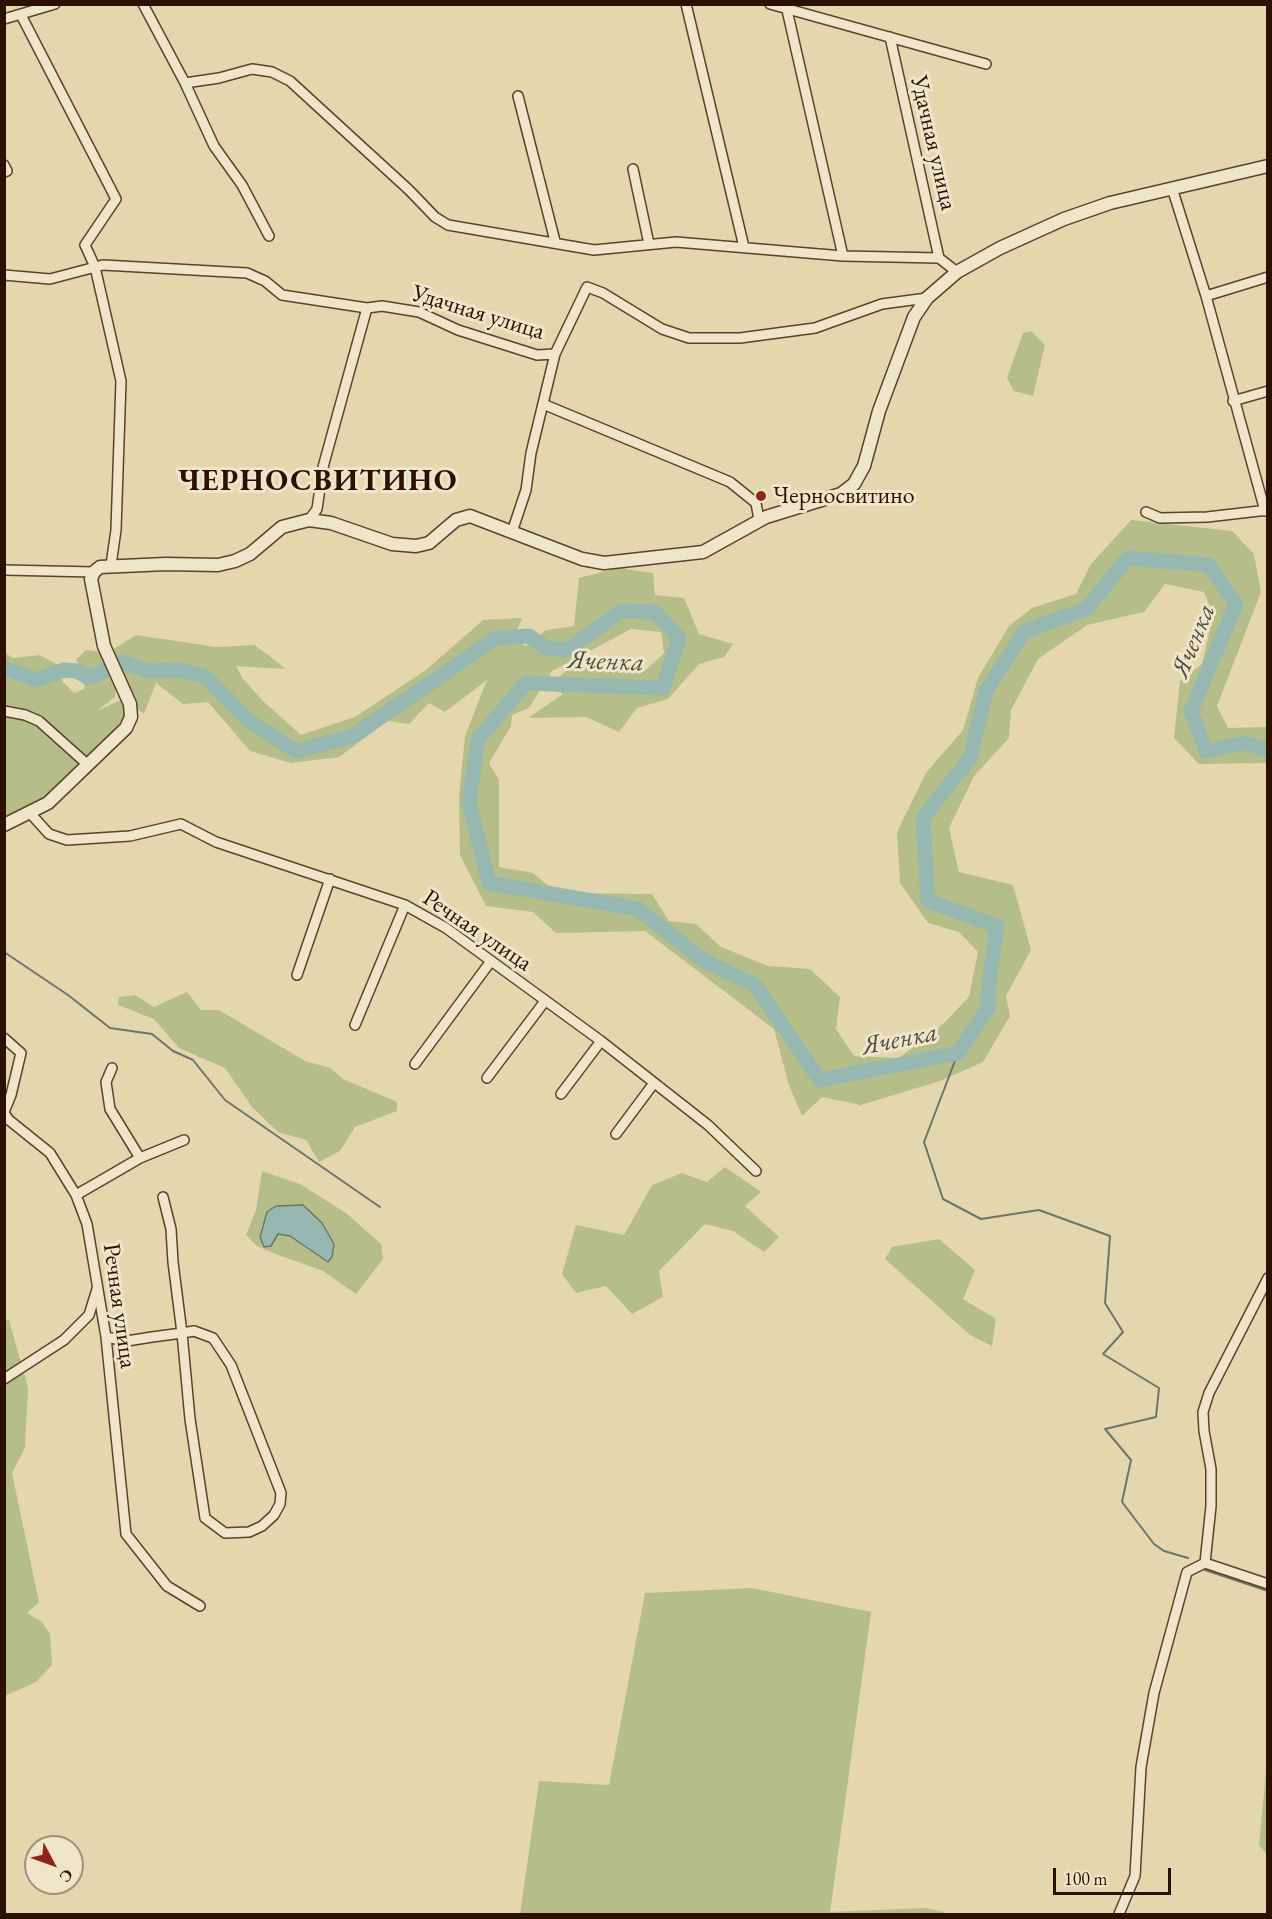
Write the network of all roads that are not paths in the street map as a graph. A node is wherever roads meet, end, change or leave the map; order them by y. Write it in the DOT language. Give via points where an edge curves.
graph roads {
  1 [pos="55,4"];
  2 [pos="143,4"];
  3 [pos="686,4"];
  4 [pos="770,4"];
  5 [pos="787,10"];
  6 [pos="21,15"];
  7 [pos="4,19"];
  8 [pos="890,37"];
  9 [pos="986,64"];
  10 [pos="185,83"];
  11 [pos="518,96"];
  12 [pos="1268,166"];
  13 [pos="633,169"];
  14 [pos="1172,188"];
  15 [pos="269,236"];
  16 [pos="555,241"];
  17 [pos="648,244"];
  18 [pos="744,247"];
  19 [pos="843,256"];
  20 [pos="939,258"];
  21 [pos="95,267"];
  22 [pos="957,272"];
  23 [pos="4,275"];
  24 [pos="1268,277"];
  25 [pos="1206,296"];
  26 [pos="927,298"];
  27 [pos="367,308"];
  28 [pos="555,354"];
  29 [pos="1268,392"];
  30 [pos="1233,401"];
  31 [pos="543,404"];
  32 [pos="1266,511"];
  33 [pos="1146,512"];
  34 [pos="309,520"];
  35 [pos="759,520"];
  36 [pos="512,532"];
  37 [pos="111,565"];
  38 [pos="4,570"];
  39 [pos="94,572"];
  40 [pos="4,711"];
  41 [pos="87,764"];
  42 [pos="30,813"];
  43 [pos="4,825"];
  44 [pos="330,879"];
  45 [pos="405,905"];
  46 [pos="491,962"];
  47 [pos="297,975"];
  48 [pos="544,1001"];
  49 [pos="355,1025"];
  50 [pos="4,1038"];
  51 [pos="600,1041"];
  52 [pos="415,1064"];
  53 [pos="112,1068"];
  54 [pos="487,1078"];
  55 [pos="654,1083"];
  56 [pos="561,1094"];
  57 [pos="4,1112"];
  58 [pos="616,1134"];
  59 [pos="184,1140"];
  60 [pos="140,1158"];
  61 [pos="756,1171"];
  62 [pos="76,1195"];
  63 [pos="163,1197"];
  64 [pos="1268,1278"];
  65 [pos="98,1284"];
  66 [pos="182,1333"];
  67 [pos="106,1337"];
  68 [pos="4,1378"];
  69 [pos="1205,1563"];
  70 [pos="1268,1584"];
  71 [pos="200,1606"];
  72 [pos="1119,1914"];
  1 -- 6 [label="street"];
  2 -- 10 [label="street"];
  3 -- 18 [label="street"];
  4 -- 5 [label="street, Удачная улица"];
  5 -- 8 [label="street, Удачная улица"];
  5 -- 19 [label="street"];
  6 -- 7 [label="street"];
  6 -- 21 [label="street" via="116,199 85,245"];
  8 -- 9 [label="street, Удачная улица"];
  8 -- 20 [label="street, Удачная улица"];
  10 -- 15 [label="street" via="214,146 243,186"];
  10 -- 16 [label="street" via="252,69 272,72 290,81 448,225"];
  11 -- 16 [label="street"];
  12 -- 14 [label="street"];
  13 -- 17 [label="street"];
  14 -- 22 [label="street" via="1110,202 1071,216"];
  14 -- 25 [label="street"];
  16 -- 17 [label="street" via="594,250"];
  17 -- 18 [label="street"];
  18 -- 19 [label="street"];
  19 -- 20 [label="street"];
  20 -- 22 [label="street"];
  21 -- 23 [label="street, Удачная улица" via="50,279"];
  21 -- 27 [label="street, Удачная улица" via="247,273 282,295"];
  21 -- 37 [label="street" via="121,381 116,530"];
  22 -- 26 [label="street"];
  24 -- 25 [label="street"];
  25 -- 30 [label="street"];
  26 -- 28 [label="street, Удачная улица" via="882,304 815,328 740,338 689,338 662,329 587,287"];
  26 -- 35 [label="street" via="901,349 864,466 854,484 841,494"];
  27 -- 28 [label="street, Удачная улица" via="382,306 419,312 458,330 537,355"];
  27 -- 34 [label="street" via="323,467 317,509"];
  28 -- 31 [label="street"];
  29 -- 30 [label="street"];
  30 -- 32 [label="street"];
  31 -- 35 [label="street" via="730,482 756,503"];
  31 -- 36 [label="street" via="526,490"];
  32 -- 33 [label="street" via="1161,518"];
  34 -- 36 [label="street" via="409,546 429,543 456,520 470,516"];
  34 -- 37 [label="street" via="282,527 250,554 218,565"];
  35 -- 36 [label="street" via="703,552 604,563 582,560"];
  37 -- 39 [label="street"];
  38 -- 39 [label="street"];
  39 -- 41 [label="street" via="91,579 104,646 132,711 126,728"];
  40 -- 41 [label="street" via="39,722"];
  41 -- 42 [label="street" via="48,803"];
  42 -- 43 [label="street"];
  42 -- 44 [label="street, Речная улица" via="49,834 67,840 130,836 181,824 216,842"];
  44 -- 45 [label="street, Речная улица"];
  44 -- 47 [label="street"];
  45 -- 46 [label="street, Речная улица" via="446,928"];
  45 -- 49 [label="street"];
  46 -- 48 [label="street, Речная улица"];
  46 -- 52 [label="street"];
  48 -- 51 [label="street, Речная улица"];
  48 -- 54 [label="street"];
  50 -- 57 [label="street, Речная улица" via="21,1053"];
  51 -- 55 [label="street, Речная улица"];
  51 -- 56 [label="street"];
  53 -- 60 [label="street" via="105,1082 110,1109"];
  55 -- 58 [label="street"];
  55 -- 61 [label="street, Речная улица" via="708,1125"];
  57 -- 62 [label="street, Речная улица" via="50,1153"];
  59 -- 60 [label="street"];
  60 -- 62 [label="street"];
  62 -- 65 [label="street, Речная улица" via="87,1224"];
  63 -- 66 [label="street" via="171,1229"];
  64 -- 69 [label="street" via="1203,1412 1211,1469"];
  65 -- 67 [label="street, Речная улица"];
  65 -- 68 [label="street" via="89,1315 64,1340"];
  66 -- 66 [label="street" via="205,1518 225,1533 249,1532 274,1515 281,1493 231,1365 213,1338 194,1331"];
  66 -- 67 [label="street" via="127,1341"];
  67 -- 71 [label="street, Речная улица" via="126,1534 167,1586"];
  69 -- 70 [label="street"];
  69 -- 72 [label="street" via="1187,1572 1154,1694 1141,1767 1135,1876"];
}
